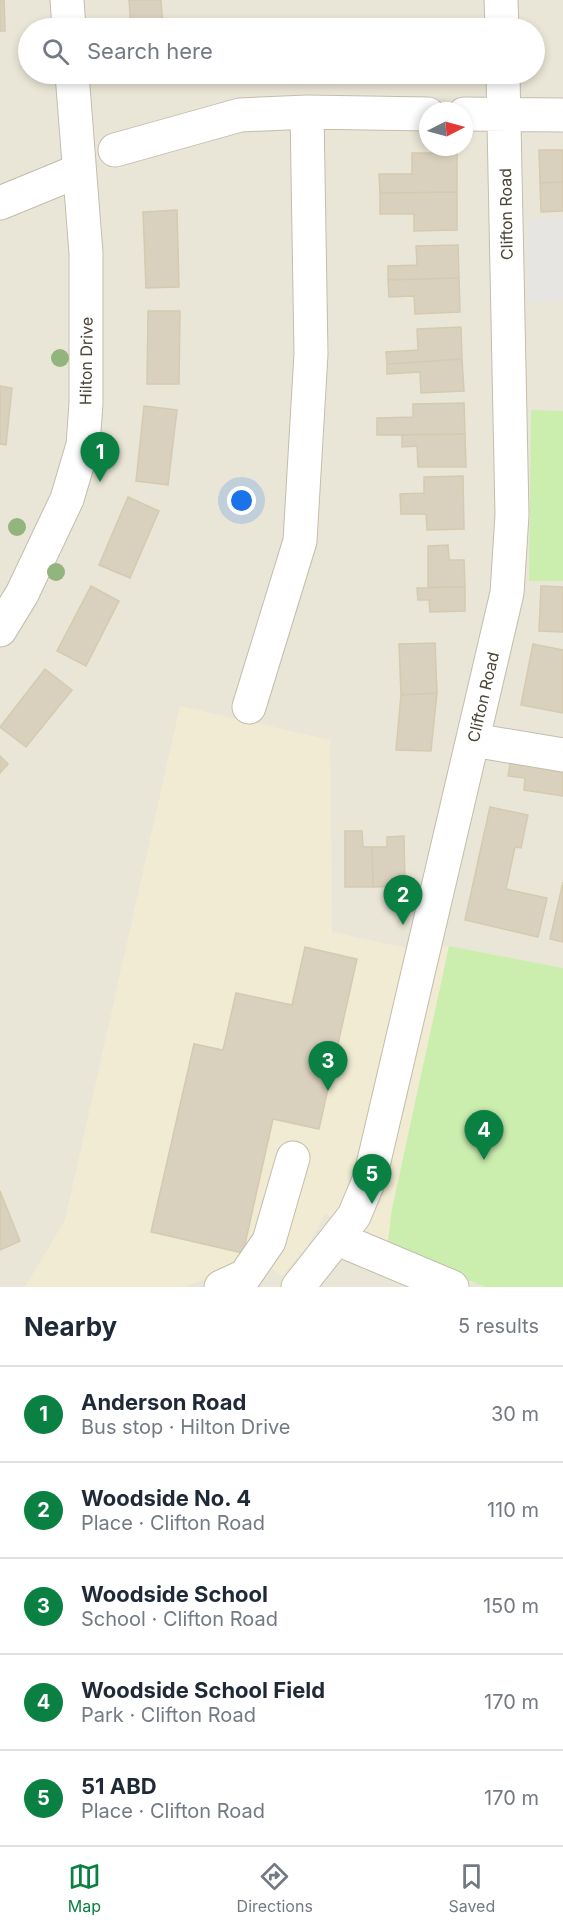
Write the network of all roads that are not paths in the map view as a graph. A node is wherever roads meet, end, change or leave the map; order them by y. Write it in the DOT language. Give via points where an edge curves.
graph roads {
  1 [pos="67,0"];
  2 [pos="501,0"];
  3 [pos="68,18"];
  4 [pos="502,18"];
  5 [pos="73,84"];
  6 [pos="503,84"];
  7 [pos="307,112"];
  8 [pos="419,114"];
  9 [pos="473,114"];
  10 [pos="504,115"];
  11 [pos="563,115"];
  12 [pos="115,150"];
  13 [pos="78,171"];
  14 [pos="0,203"];
  15 [pos="0,630"];
  16 [pos="249,707"];
  17 [pos="473,740"];
  18 [pos="563,755"];
  19 [pos="293,1158"];
  20 [pos="338,1239"];
  21 [pos="441,1285"];
  22 [pos="220,1287"];
  23 [pos="298,1287"];
  1 -- 3 [label="street"];
  2 -- 4 [label="street"];
  5 -- 13 [label="street, Hilton Drive"];
  6 -- 10 [label="street, Clifton Road"];
  7 -- 8 [label="street"];
  7 -- 12 [label="street" via="240,115"];
  7 -- 16 [label="street" via="311,354 300,541"];
  9 -- 10 [label="street"];
  10 -- 11 [label="street"];
  10 -- 17 [label="street, Clifton Road" via="512,515 507,594"];
  13 -- 14 [label="street"];
  13 -- 15 [label="street, Hilton Drive" via="86,253 83,445 67,499 22,594"];
  17 -- 18 [label="street"];
  17 -- 20 [label="street, Clifton Road" via="377,1155 363,1197"];
  19 -- 22 [label="street" via="269,1241 245,1276"];
  20 -- 21 [label="street"];
  20 -- 23 [label="street, Clifton Road"];
}
